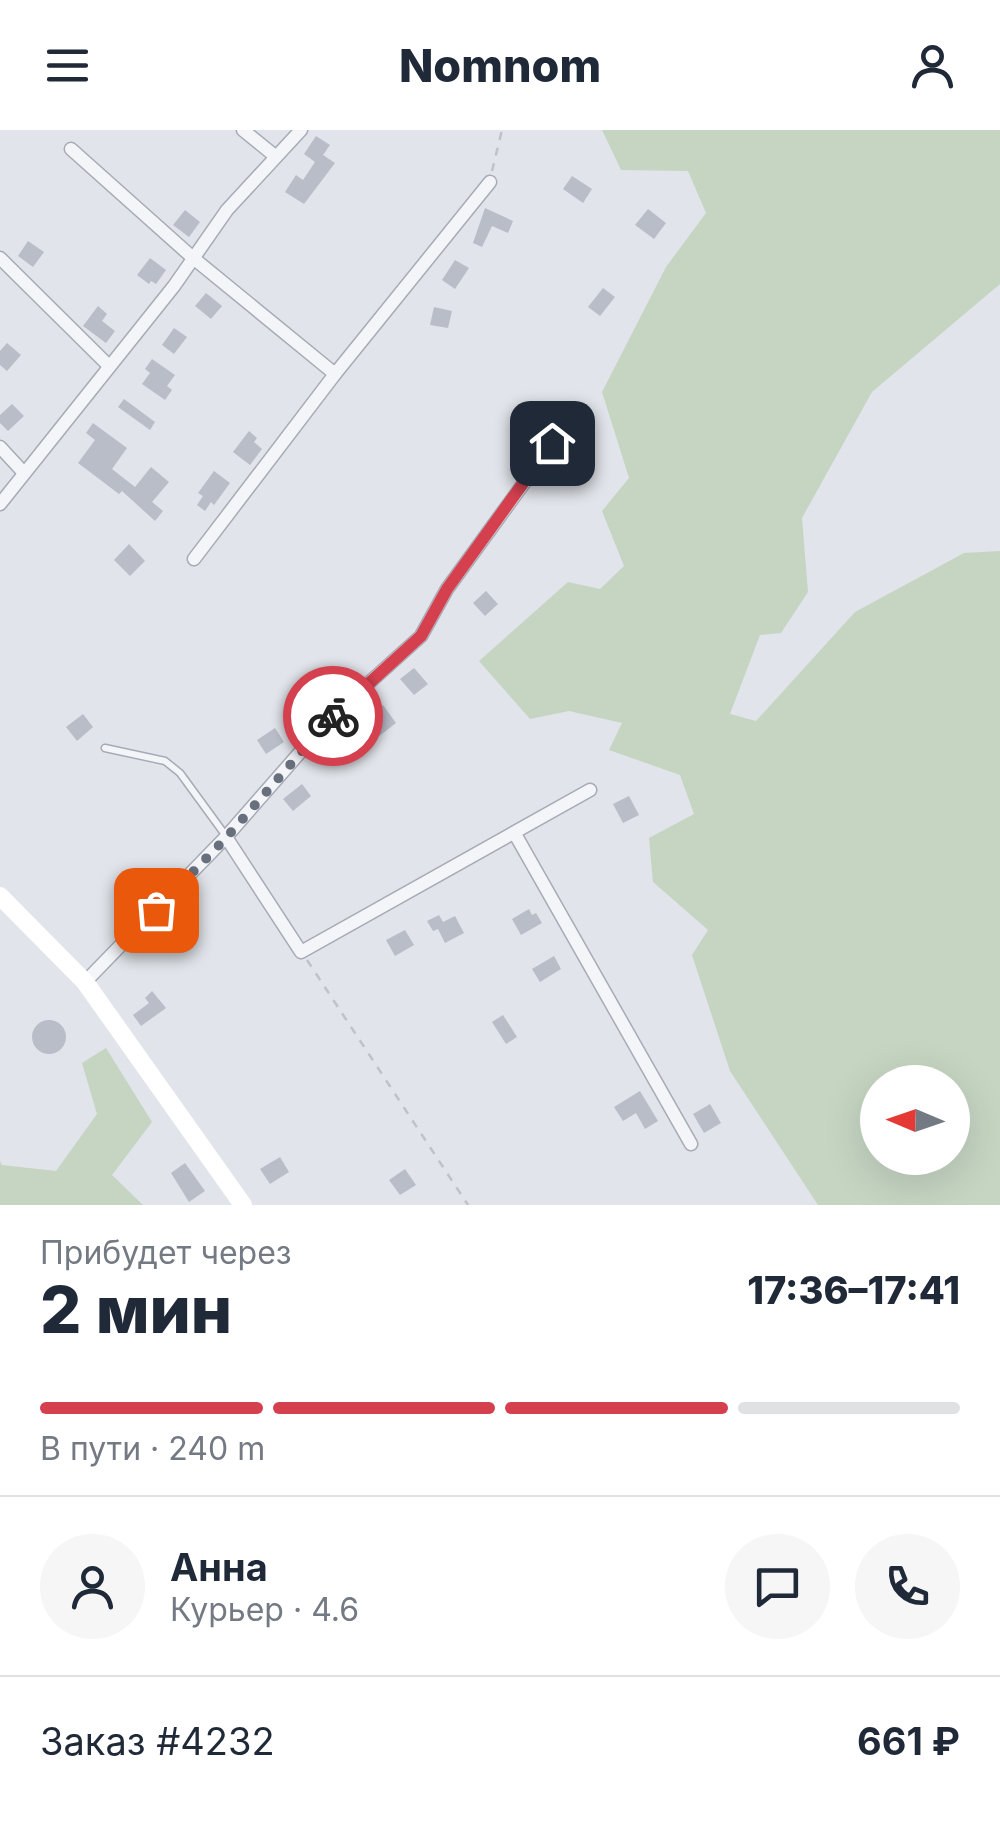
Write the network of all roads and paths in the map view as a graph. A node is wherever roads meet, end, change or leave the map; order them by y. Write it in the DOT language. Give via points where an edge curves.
graph roads {
  1 [pos="243,130"];
  2 [pos="301,130"];
  3 [pos="502,130"];
  4 [pos="71,149"];
  5 [pos="274,156"];
  6 [pos="490,182"];
  7 [pos="192,257"];
  8 [pos="0,258"];
  9 [pos="109,366"];
  10 [pos="334,374"];
  11 [pos="552,443"];
  12 [pos="0,448"];
  13 [pos="24,473"];
  14 [pos="0,504"];
  15 [pos="194,560"];
  16 [pos="105,748"];
  17 [pos="590,790"];
  18 [pos="515,834"];
  19 [pos="226,838"];
  20 [pos="0,896"];
  21 [pos="301,952"];
  22 [pos="85,982"];
  23 [pos="691,1144"];
  24 [pos="243,1205"];
  25 [pos="468,1205"];
  1 -- 5 [label="street"];
  2 -- 5 [label="street"];
  3 -- 6 [label="path"];
  4 -- 7 [label="street"];
  5 -- 7 [label="street"];
  6 -- 10 [label="street"];
  7 -- 9 [label="street"];
  7 -- 10 [label="street"];
  8 -- 9 [label="street"];
  9 -- 13 [label="street"];
  10 -- 15 [label="street"];
  11 -- 19 [label="street" via="421,636 330,718"];
  12 -- 13 [label="street"];
  13 -- 14 [label="street"];
  16 -- 19 [label="lane" via="180,772"];
  17 -- 18 [label="street"];
  18 -- 21 [label="street"];
  18 -- 23 [label="street"];
  19 -- 21 [label="street"];
  19 -- 22 [label="street"];
  20 -- 22 [label="street"];
  21 -- 25 [label="path"];
  22 -- 24 [label="street"];
}
